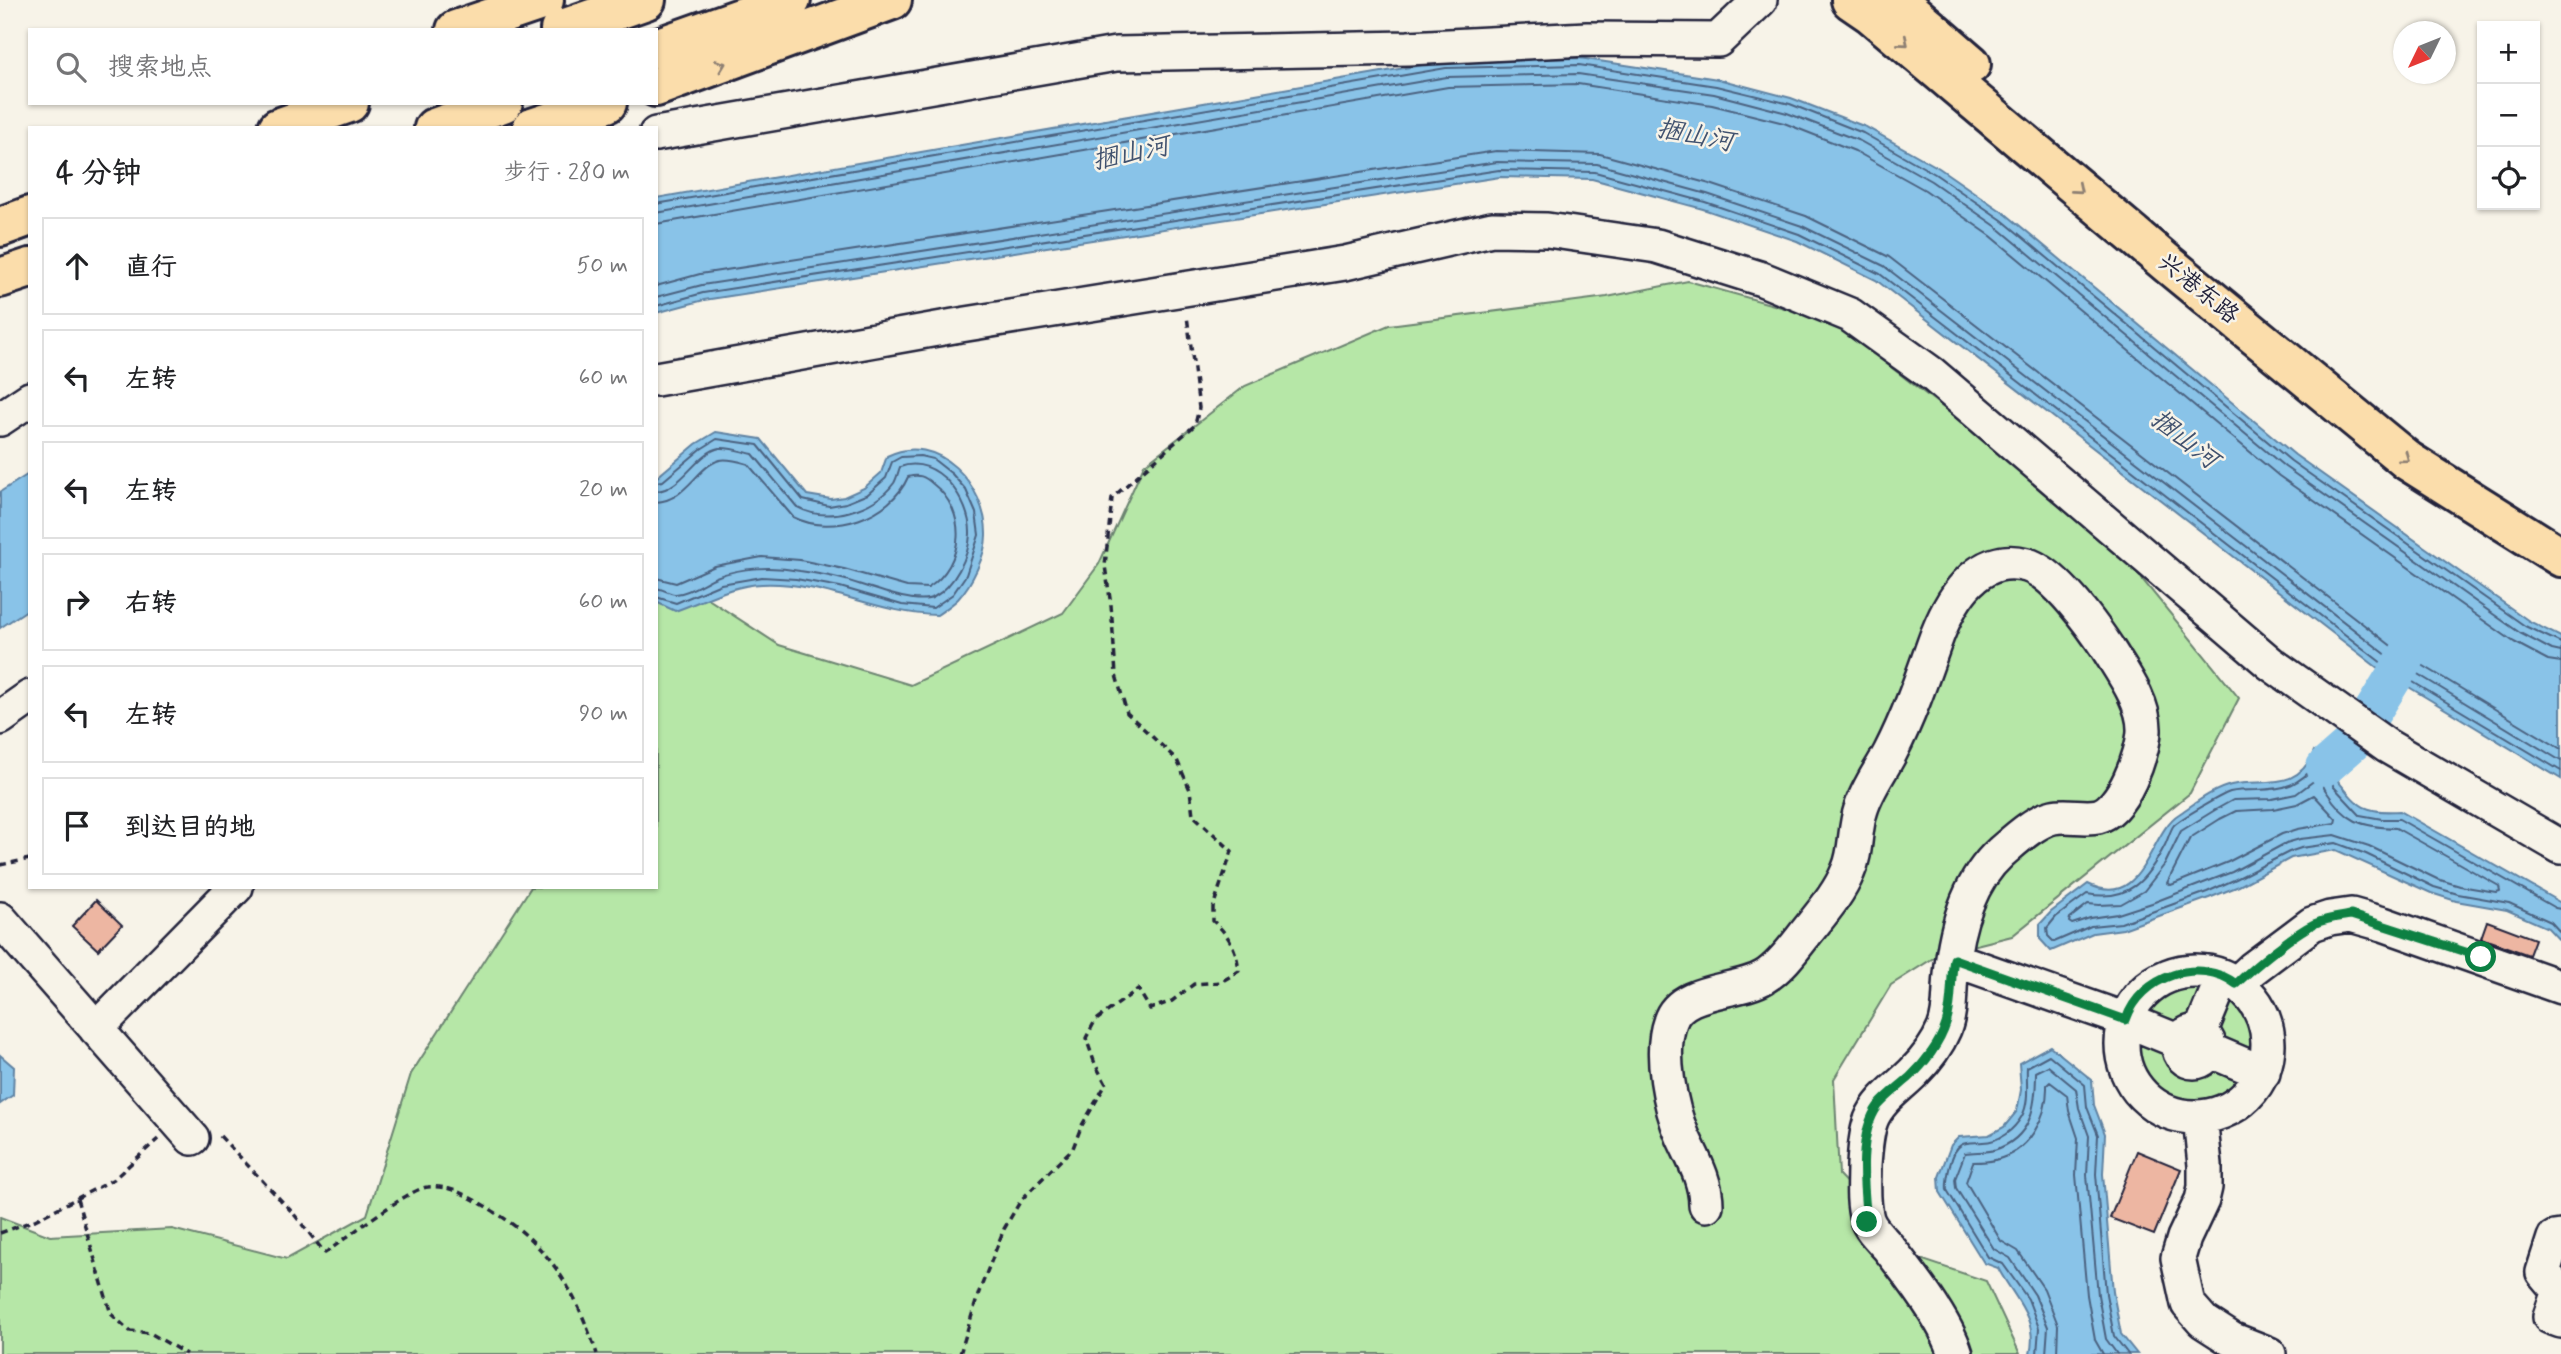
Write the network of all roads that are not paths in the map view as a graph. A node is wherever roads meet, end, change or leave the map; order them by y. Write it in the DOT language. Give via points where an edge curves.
graph roads {
  1 [pos="544,0"];
  2 [pos="646,0"];
  3 [pos="791,0"];
  4 [pos="892,0"];
  5 [pos="1760,0"];
  6 [pos="1851,0"];
  7 [pos="1896,0"];
  8 [pos="462,28"];
  9 [pos="566,28"];
  10 [pos="658,47"];
  11 [pos="658,86"];
  12 [pos="289,105"];
  13 [pos="342,105"];
  14 [pos="497,105"];
  15 [pos="601,105"];
  16 [pos="252,126"];
  17 [pos="284,126"];
  18 [pos="440,126"];
  19 [pos="538,126"];
  20 [pos="658,134"];
  21 [pos="28,217"];
  22 [pos="0,227"];
  23 [pos="28,269"];
  24 [pos="0,278"];
  25 [pos="658,379"];
  26 [pos="28,399"];
  27 [pos="0,419"];
  28 [pos="2561,532"];
  29 [pos="2561,557"];
  30 [pos="28,698"];
  31 [pos="0,718"];
  32 [pos="2561,847"];
  33 [pos="234,889"];
  34 [pos="0,919"];
  35 [pos="1954,959"];
  36 [pos="2230,981"];
  37 [pos="2561,987"];
  38 [pos="2126,1020"];
  39 [pos="96,1029"];
  40 [pos="2195,1047"];
  41 [pos="2263,1073"];
  42 [pos="2187,1116"];
  43 [pos="184,1129"];
  44 [pos="1706,1205"];
  45 [pos="2561,1237"];
  46 [pos="2560,1301"];
  47 [pos="1956,1354"];
  48 [pos="2269,1354"];
  1 -- 8 [label="main road"];
  2 -- 9 [label="main road"];
  3 -- 10 [label="main road"];
  11 -- 4 [label="main road, one-way"];
  5 -- 20 [label="street" via="1718,40 1587,39 1116,54"];
  6 -- 29 [label="main road, 兴港东路, one-way" via="2408,461"];
  7 -- 28 [label="main road, 兴港东路" via="2354,389"];
  12 -- 16 [label="main road"];
  13 -- 17 [label="main road"];
  14 -- 18 [label="main road"];
  15 -- 19 [label="main road"];
  21 -- 22 [label="main road"];
  23 -- 24 [label="main road"];
  25 -- 32 [label="street" via="1345,263 1492,229 1547,230 1657,246 1762,279 1850,315 1932,374 2270,663 2387,746"];
  26 -- 27 [label="street"];
  30 -- 31 [label="street"];
  33 -- 39 [label="street"];
  34 -- 39 [label="street"];
  35 -- 38 [label="street"];
  35 -- 44 [label="street" via="1969,895 1981,875 1997,856 2052,817 2100,816 2115,805 2135,770 2144,731 2142,714 2102,640 2046,576 2029,565 2004,563 1984,569 1951,603 1906,717 1860,811 1849,869 1837,893 1801,940 1766,976 1675,1009 1668,1024 1669,1086 1681,1133 1706,1188"];
  35 -- 47 [label="street" via="1946,1024 1937,1044 1878,1106 1871,1121 1864,1190 1867,1222 1933,1311"];
  36 -- 37 [label="street" via="2312,925 2351,915"];
  36 -- 38 [label="street" via="2209,972 2185,971 2162,978 2143,992"];
  36 -- 40 [label="street"];
  36 -- 41 [label="street" via="2251,996 2264,1017 2269,1041"];
  38 -- 40 [label="street"];
  38 -- 42 [label="street" via="2123,1058 2131,1081 2146,1100"];
  39 -- 43 [label="street"];
  40 -- 41 [label="street"];
  40 -- 42 [label="street"];
  41 -- 42 [label="street" via="2237,1106 2214,1116"];
  42 -- 48 [label="street" via="2205,1165 2202,1200 2178,1258 2188,1304 2203,1321 2231,1339"];
  45 -- 46 [label="street" via="2554,1238 2543,1272"];
}
